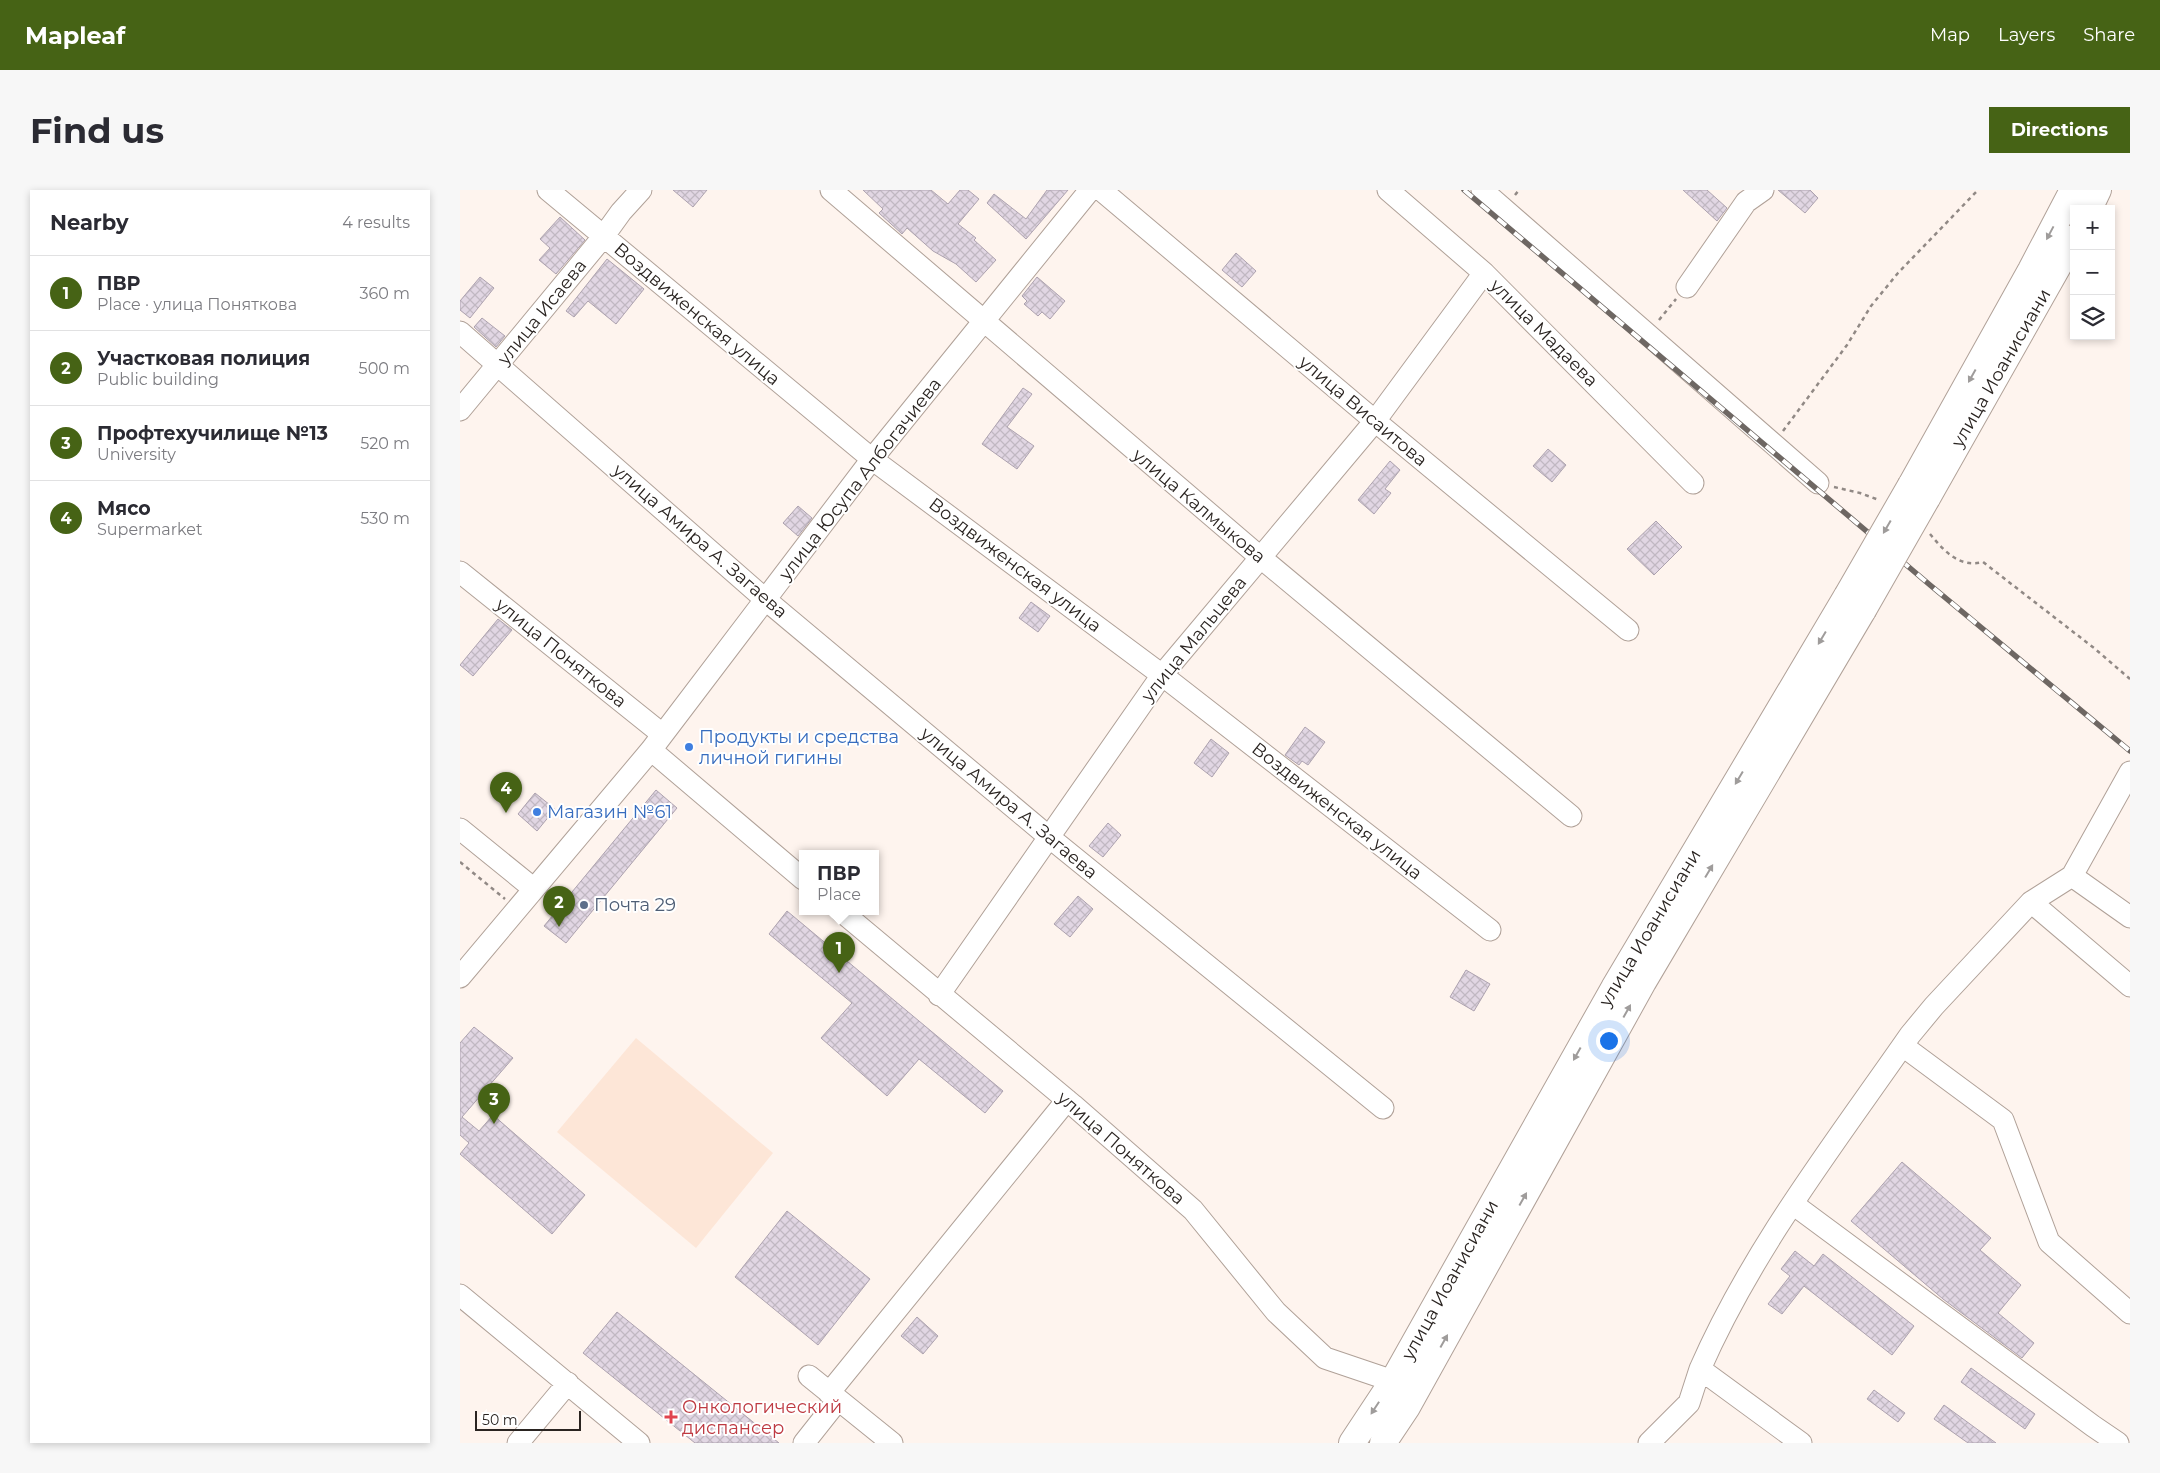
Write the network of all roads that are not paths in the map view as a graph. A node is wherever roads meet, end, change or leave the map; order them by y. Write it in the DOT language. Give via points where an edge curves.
graph roads {
  1 [pos="548,190"];
  2 [pos="641,190"];
  3 [pos="831,190"];
  4 [pos="1090,190"];
  5 [pos="1101,190"];
  6 [pos="1388,190"];
  7 [pos="1482,190"];
  8 [pos="1763,190"];
  9 [pos="2073,190"];
  10 [pos="2098,190"];
  11 [pos="2091,205"];
  12 [pos="603,237"];
  13 [pos="2070,245"];
  14 [pos="1484,273"];
  15 [pos="1686,287"];
  16 [pos="985,323"];
  17 [pos="460,332"];
  18 [pos="498,364"];
  19 [pos="460,410"];
  20 [pos="1375,421"];
  21 [pos="872,459"];
  22 [pos="1693,483"];
  23 [pos="1818,483"];
  24 [pos="1919,491"];
  25 [pos="1260,557"];
  26 [pos="460,572"];
  27 [pos="766,600"];
  28 [pos="1855,603"];
  29 [pos="1628,630"];
  30 [pos="1162,675"];
  31 [pos="657,742"];
  32 [pos="2130,772"];
  33 [pos="1571,816"];
  34 [pos="460,829"];
  35 [pos="1049,837"];
  36 [pos="799,874"];
  37 [pos="2072,876"];
  38 [pos="534,889"];
  39 [pos="2031,902"];
  40 [pos="846,915"];
  41 [pos="2130,917"];
  42 [pos="1490,930"];
  43 [pos="460,977"];
  44 [pos="2130,986"];
  45 [pos="939,995"];
  46 [pos="1903,1046"];
  47 [pos="1067,1100"];
  48 [pos="1383,1108"];
  49 [pos="1793,1204"];
  50 [pos="460,1295"];
  51 [pos="2130,1313"];
  52 [pos="1700,1369"];
  53 [pos="809,1376"];
  54 [pos="1423,1377"];
  55 [pos="1393,1381"];
  56 [pos="568,1383"];
  57 [pos="833,1396"];
  58 [pos="1407,1407"];
  59 [pos="518,1443"];
  60 [pos="639,1443"];
  61 [pos="804,1443"];
  62 [pos="892,1443"];
  63 [pos="1352,1443"];
  64 [pos="1383,1443"];
  65 [pos="1649,1443"];
  66 [pos="1801,1443"];
  67 [pos="2118,1443"];
  1 -- 12 [label="street, Воздвиженская улица"];
  2 -- 12 [label="street, улица Исаева"];
  3 -- 16 [label="street, улица Калмыкова"];
  4 -- 16 [label="street, улица Юсупа Албогачиева"];
  5 -- 20 [label="street, улица Висаитова"];
  6 -- 14 [label="street, улица Мадаева"];
  7 -- 23 [label="street"];
  8 -- 15 [label="street" via="1746,202"];
  9 -- 24 [label="main road, one-way"];
  10 -- 11 [label="main road"];
  12 -- 18 [label="street, улица Исаева"];
  12 -- 21 [label="street, Воздвиженская улица"];
  13 -- 24 [label="main road, улица Иоанисиани"];
  14 -- 20 [label="street, улица Мальцева"];
  14 -- 22 [label="street, улица Мадаева"];
  16 -- 21 [label="street, улица Юсупа Албогачиева"];
  16 -- 25 [label="street, улица Калмыкова"];
  17 -- 18 [label="street, улица Амира А. Загаева"];
  18 -- 19 [label="street, улица Исаева"];
  18 -- 27 [label="street, улица Амира А. Загаева"];
  20 -- 25 [label="street, улица Мальцева"];
  20 -- 29 [label="street, улица Висаитова"];
  21 -- 27 [label="street, улица Юсупа Албогачиева"];
  21 -- 30 [label="street, Воздвиженская улица"];
  24 -- 28 [label="main road, bridge"];
  25 -- 30 [label="street, улица Мальцева"];
  25 -- 33 [label="street, улица Калмыкова"];
  26 -- 31 [label="street, улица Поняткова"];
  27 -- 31 [label="street, улица Юсупа Албогачиева"];
  27 -- 35 [label="street, улица Амира А. Загаева"];
  54 -- 28 [label="main road, улица Иоанисиани, one-way"];
  28 -- 55 [label="main road, улица Иоанисиани, one-way" via="1614,988"];
  30 -- 35 [label="street, улица Мальцева"];
  30 -- 42 [label="street, Воздвиженская улица"];
  31 -- 36 [label="street, улица Поняткова"];
  31 -- 38 [label="street, улица Юсупа Албогачиева"];
  32 -- 37 [label="street"];
  34 -- 38 [label="street"];
  35 -- 45 [label="street, улица Мальцева"];
  35 -- 48 [label="street, улица Амира А. Загаева"];
  37 -- 39 [label="street"];
  37 -- 41 [label="street"];
  38 -- 43 [label="street, улица Юсупа Албогачиева"];
  39 -- 44 [label="street"];
  39 -- 46 [label="street" via="1934,1006"];
  40 -- 45 [label="street, улица Поняткова"];
  45 -- 47 [label="street, улица Поняткова"];
  46 -- 49 [label="street"];
  46 -- 51 [label="street" via="2003,1120 2049,1242"];
  47 -- 55 [label="street, улица Поняткова" via="1193,1210 1276,1312 1325,1358"];
  47 -- 57 [label="street"];
  49 -- 52 [label="street" via="1720,1323"];
  49 -- 67 [label="street"];
  50 -- 56 [label="street"];
  52 -- 65 [label="street" via="1690,1403"];
  52 -- 66 [label="street"];
  53 -- 57 [label="street"];
  54 -- 55 [label="main road"];
  54 -- 58 [label="main road, улица Иоанисиани"];
  55 -- 58 [label="main road"];
  55 -- 63 [label="main road, улица Иоанисиани, one-way"];
  56 -- 59 [label="street"];
  56 -- 60 [label="street"];
  57 -- 61 [label="street"];
  57 -- 62 [label="street"];
  58 -- 64 [label="main road, улица Иоанисиани"];
}
